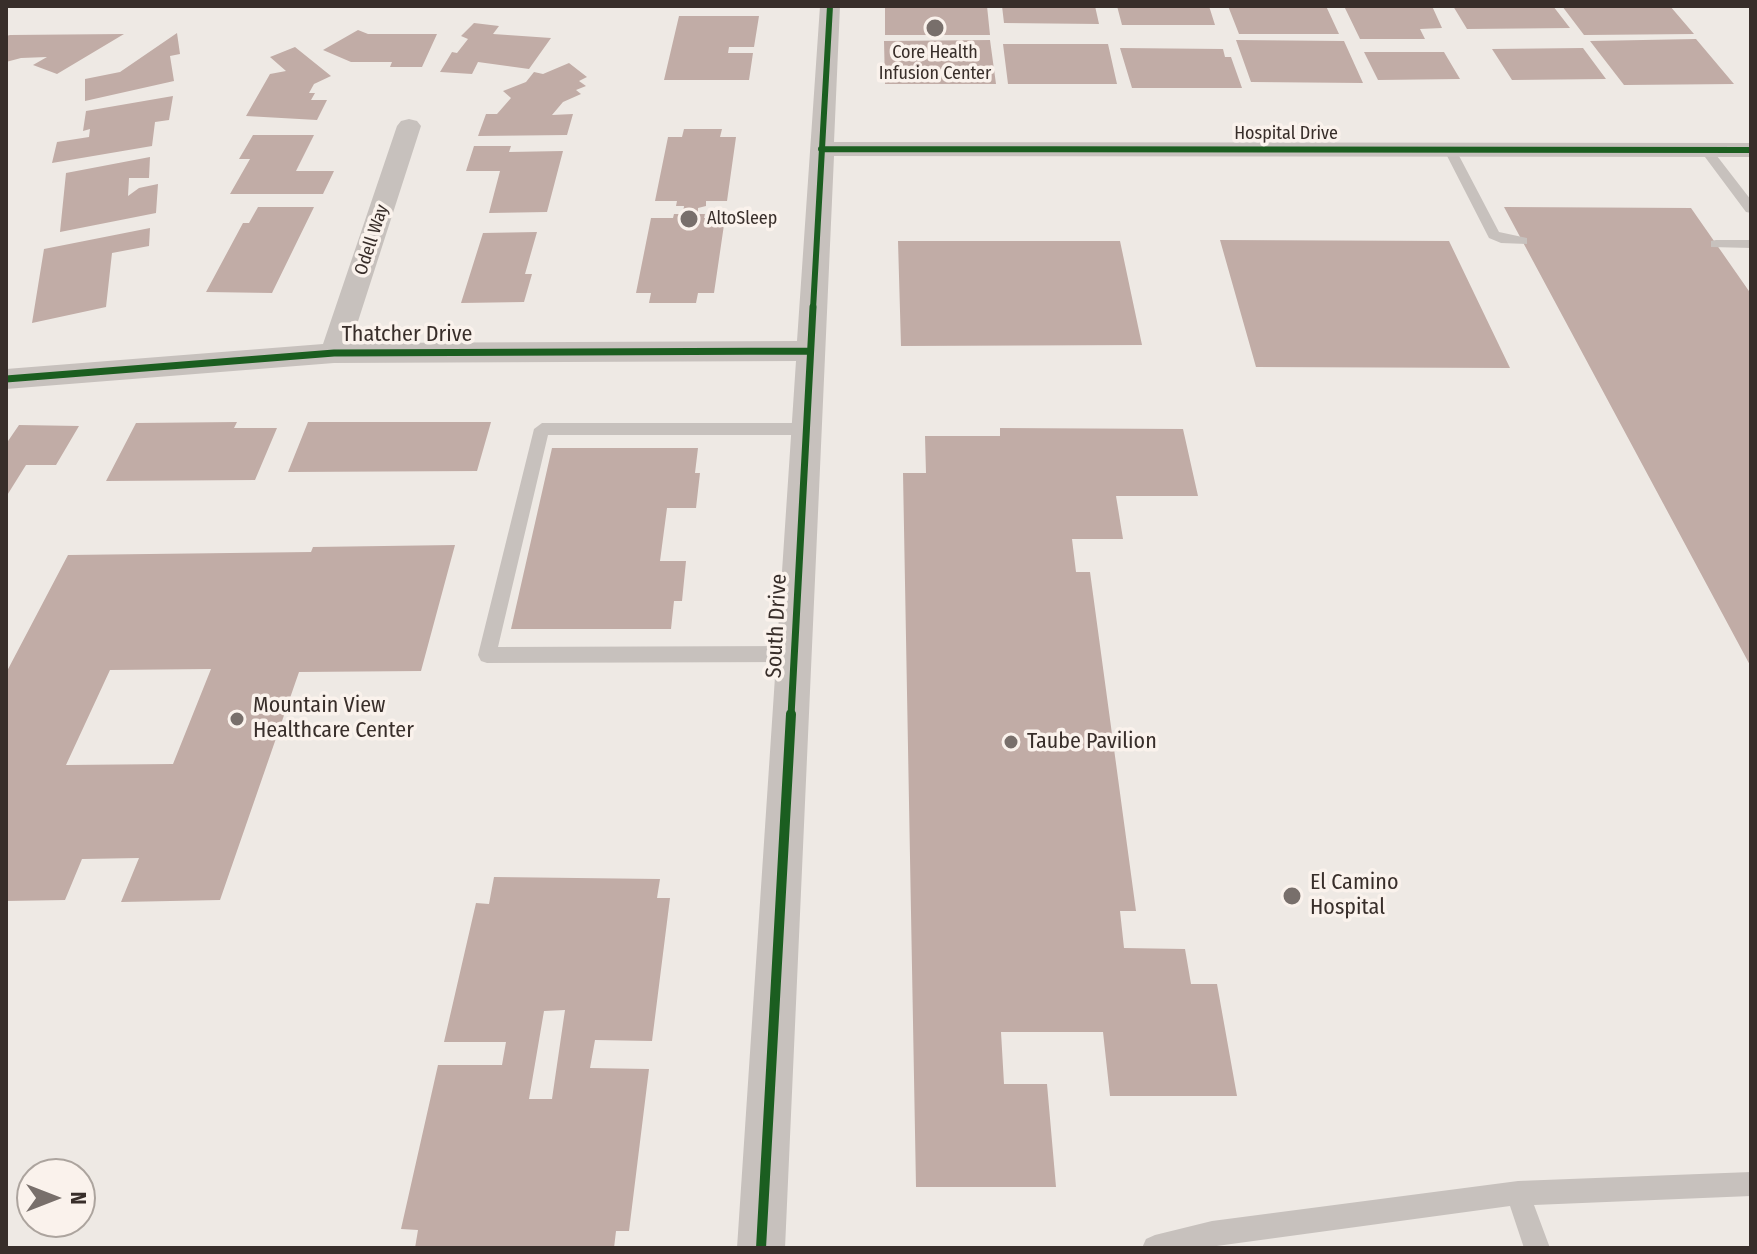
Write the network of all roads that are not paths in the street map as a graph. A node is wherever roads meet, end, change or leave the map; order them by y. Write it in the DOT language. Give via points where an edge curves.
graph roads {
  1 [pos="830,6"];
  2 [pos="409,126"];
  3 [pos="821,149"];
  4 [pos="1450,150"];
  5 [pos="1706,150"];
  6 [pos="1751,150"];
  7 [pos="1751,209"];
  8 [pos="1522,241"];
  9 [pos="1716,244"];
  10 [pos="1751,244"];
  11 [pos="810,351"];
  12 [pos="334,353"];
  13 [pos="6,379"];
  14 [pos="805,429"];
  15 [pos="794,654"];
  16 [pos="1751,1184"];
  17 [pos="1518,1193"];
  18 [pos="761,1248"];
  19 [pos="1155,1248"];
  20 [pos="1537,1248"];
  1 -- 3 [label="street, South Drive"];
  2 -- 12 [label="street, Odell Way"];
  3 -- 4 [label="street, Hospital Drive"];
  3 -- 11 [label="street, South Drive"];
  4 -- 5 [label="street, Hospital Drive"];
  4 -- 8 [label="lane" via="1494,235"];
  5 -- 6 [label="street, Hospital Drive"];
  5 -- 7 [label="lane"];
  9 -- 10 [label="lane"];
  11 -- 12 [label="street, Thatcher Drive"];
  11 -- 14 [label="street, South Drive"];
  12 -- 13 [label="street, Thatcher Drive"];
  14 -- 15 [label="street, South Drive"];
  14 -- 15 [label="lane" via="542,429 487,655"];
  15 -- 18 [label="street, South Drive"];
  16 -- 17 [label="lane"];
  17 -- 19 [label="lane" via="1212,1233"];
  17 -- 20 [label="lane"];
}
